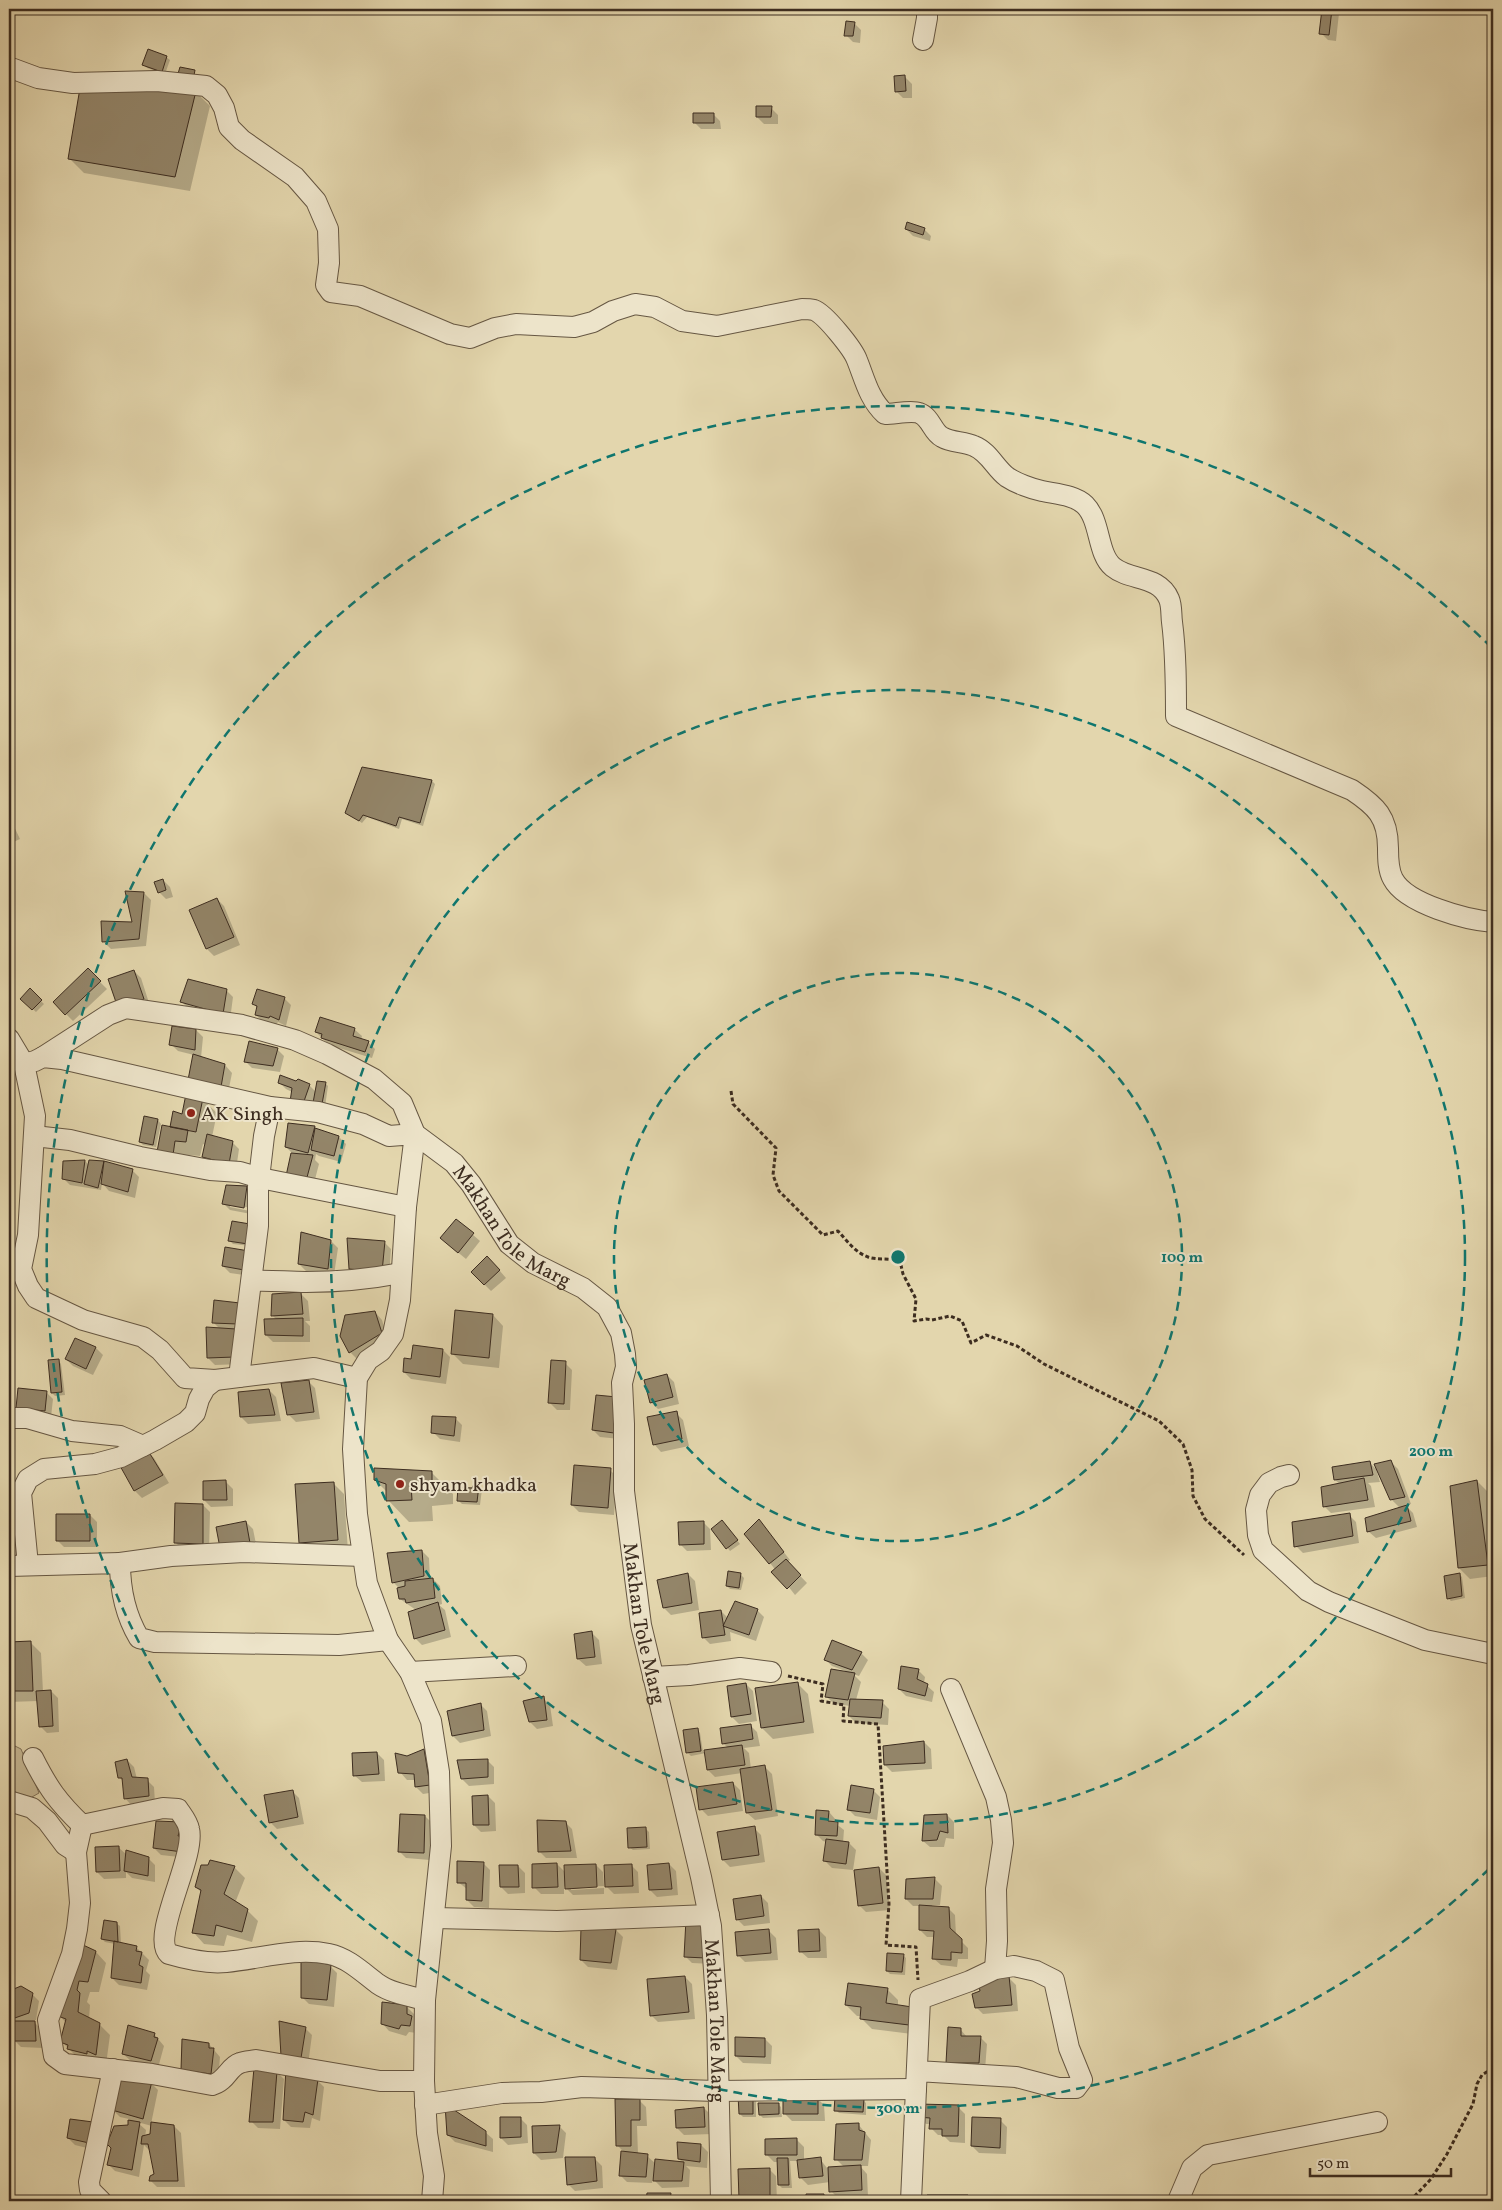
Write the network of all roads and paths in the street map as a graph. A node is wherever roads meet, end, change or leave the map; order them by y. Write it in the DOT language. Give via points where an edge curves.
graph roads {
  1 [pos="927,9"];
  2 [pos="923,40"];
  3 [pos="11,68"];
  4 [pos="1493,922"];
  5 [pos="9,1039"];
  6 [pos="43,1057"];
  7 [pos="24,1064"];
  8 [pos="731,1091"];
  9 [pos="270,1107"];
  10 [pos="415,1134"];
  11 [pos="34,1136"];
  12 [pos="260,1178"];
  13 [pos="406,1207"];
  14 [pos="21,1269"];
  15 [pos="401,1273"];
  16 [pos="252,1281"];
  17 [pos="9,1288"];
  18 [pos="239,1377"];
  19 [pos="357,1378"];
  20 [pos="215,1380"];
  21 [pos="9,1418"];
  22 [pos="144,1446"];
  23 [pos="1290,1475"];
  24 [pos="363,1556"];
  25 [pos="1249,1559"];
  26 [pos="120,1563"];
  27 [pos="18,1565"];
  28 [pos="388,1640"];
  29 [pos="1493,1654"];
  30 [pos="516,1666"];
  31 [pos="410,1672"];
  32 [pos="771,1672"];
  33 [pos="653,1677"];
  34 [pos="951,1689"];
  35 [pos="33,1758"];
  36 [pos="9,1801"];
  37 [pos="82,1825"];
  38 [pos="76,1852"];
  39 [pos="709,1915"];
  40 [pos="435,1918"];
  41 [pos="995,1969"];
  42 [pos="920,1999"];
  43 [pos="425,2000"];
  44 [pos="1493,2068"];
  45 [pos="113,2069"];
  46 [pos="916,2080"];
  47 [pos="424,2081"];
  48 [pos="717,2091"];
  49 [pos="425,2105"];
  50 [pos="1377,2122"];
  51 [pos="101,2201"];
  52 [pos="432,2201"];
  53 [pos="721,2201"];
  54 [pos="911,2201"];
  55 [pos="1178,2201"];
  56 [pos="1410,2201"];
  1 -- 2 [label="street"];
  3 -- 4 [label="street" via="38,78 73,84 156,81 206,86 217,95 229,127 242,140 295,177 316,202 328,229 326,284 331,292 360,296 450,334 470,338 516,324 574,327 635,304 655,307 682,321 717,326 802,309 815,311 856,358 876,405 886,414 917,412 926,416 940,437 974,445 1007,476 1040,491 1063,495 1084,504 1094,517 1110,565 1122,574 1156,583 1164,590 1170,600 1174,638 1176,716 1352,790 1372,803 1384,821 1389,869 1399,887 1439,910"];
  5 -- 7 [label="street"];
  6 -- 7 [label="street"];
  6 -- 9 [label="street"];
  6 -- 10 [label="street" via="108,1015 126,1008 242,1026 295,1040 374,1079 402,1103"];
  7 -- 11 [label="street" via="35,1116"];
  8 -- 25 [label="path" via="733,1104 776,1148 773,1175 779,1191 823,1235 838,1232 856,1251 870,1258 900,1261 916,1299 914,1321 950,1316 962,1321 972,1343 986,1335 1017,1346 1044,1364 1159,1421 1183,1444 1192,1470 1193,1496 1205,1519"];
  9 -- 10 [label="street" via="318,1112 363,1124 389,1136"];
  9 -- 12 [label="street"];
  10 -- 13 [label="street"];
  10 -- 33 [label="street, Makhan Tole Marg" via="454,1163 510,1244 533,1262 583,1288 607,1307 621,1333 626,1367 622,1383 624,1491 641,1625"];
  11 -- 12 [label="street" via="70,1140 140,1157"];
  11 -- 14 [label="street" via="28,1235"];
  12 -- 13 [label="street"];
  12 -- 16 [label="street"];
  13 -- 15 [label="street"];
  14 -- 17 [label="street"];
  14 -- 20 [label="street" via="36,1298 83,1320 143,1337 160,1350 185,1378"];
  15 -- 16 [label="street" via="361,1280"];
  15 -- 19 [label="street" via="400,1300 393,1334 381,1351 368,1360"];
  16 -- 18 [label="street"];
  18 -- 19 [label="street" via="314,1368"];
  18 -- 20 [label="street"];
  19 -- 24 [label="street" via="353,1449"];
  20 -- 22 [label="street" via="205,1388 195,1413 186,1422"];
  21 -- 22 [label="street" via="27,1418 72,1431 120,1436"];
  22 -- 27 [label="street" via="95,1464 44,1469 28,1478 21,1493"];
  23 -- 29 [label="street" via="1269,1483 1260,1495 1256,1510 1258,1535 1263,1550 1308,1591 1425,1640"];
  24 -- 26 [label="street" via="244,1552"];
  24 -- 28 [label="street" via="367,1583"];
  26 -- 27 [label="street"];
  26 -- 28 [label="street" via="128,1615 139,1638 155,1642 339,1645"];
  28 -- 31 [label="street"];
  30 -- 31 [label="street"];
  31 -- 40 [label="street" via="431,1721 439,1772 441,1846"];
  32 -- 33 [label="street" via="740,1668"];
  32 -- 42 [label="path" via="823,1684 821,1701 844,1705 843,1721 878,1724 889,1904 886,1945 916,1947"];
  33 -- 39 [label="street, Makhan Tole Marg"];
  34 -- 41 [label="street" via="996,1797 1001,1820 1003,1843 996,1889 998,1941"];
  35 -- 37 [label="street" via="49,1790"];
  36 -- 38 [label="street" via="32,1808 47,1821 65,1845"];
  37 -- 38 [label="street"];
  37 -- 43 [label="street" via="163,1808 178,1809 184,1817 190,1830 190,1850 166,1929 165,1950 169,1954 225,1962 290,1952 329,1954 360,1968 379,1984 399,1994"];
  38 -- 45 [label="street" via="80,1903 72,1954 48,2020 50,2045 54,2056 65,2064"];
  39 -- 40 [label="street" via="557,1921"];
  39 -- 48 [label="street, Makhan Tole Marg" via="716,1973"];
  40 -- 43 [label="street"];
  41 -- 42 [label="street"];
  41 -- 46 [label="street" via="1014,1966 1036,1971 1054,1980 1069,2048 1082,2080 1076,2088 1058,2088 1016,2077"];
  42 -- 46 [label="street"];
  43 -- 47 [label="street"];
  44 -- 56 [label="path" via="1482,2075 1473,2104 1447,2154 1431,2179"];
  45 -- 47 [label="street" via="212,2085 220,2083 234,2066 256,2060 380,2081"];
  45 -- 51 [label="street" via="89,2182 90,2190"];
  46 -- 48 [label="street"];
  46 -- 54 [label="street"];
  47 -- 49 [label="street"];
  48 -- 49 [label="street" via="582,2087 502,2093"];
  48 -- 53 [label="street, Makhan Tole Marg"];
  49 -- 52 [label="street" via="434,2176"];
  50 -- 55 [label="street" via="1208,2155 1192,2168"];
}
